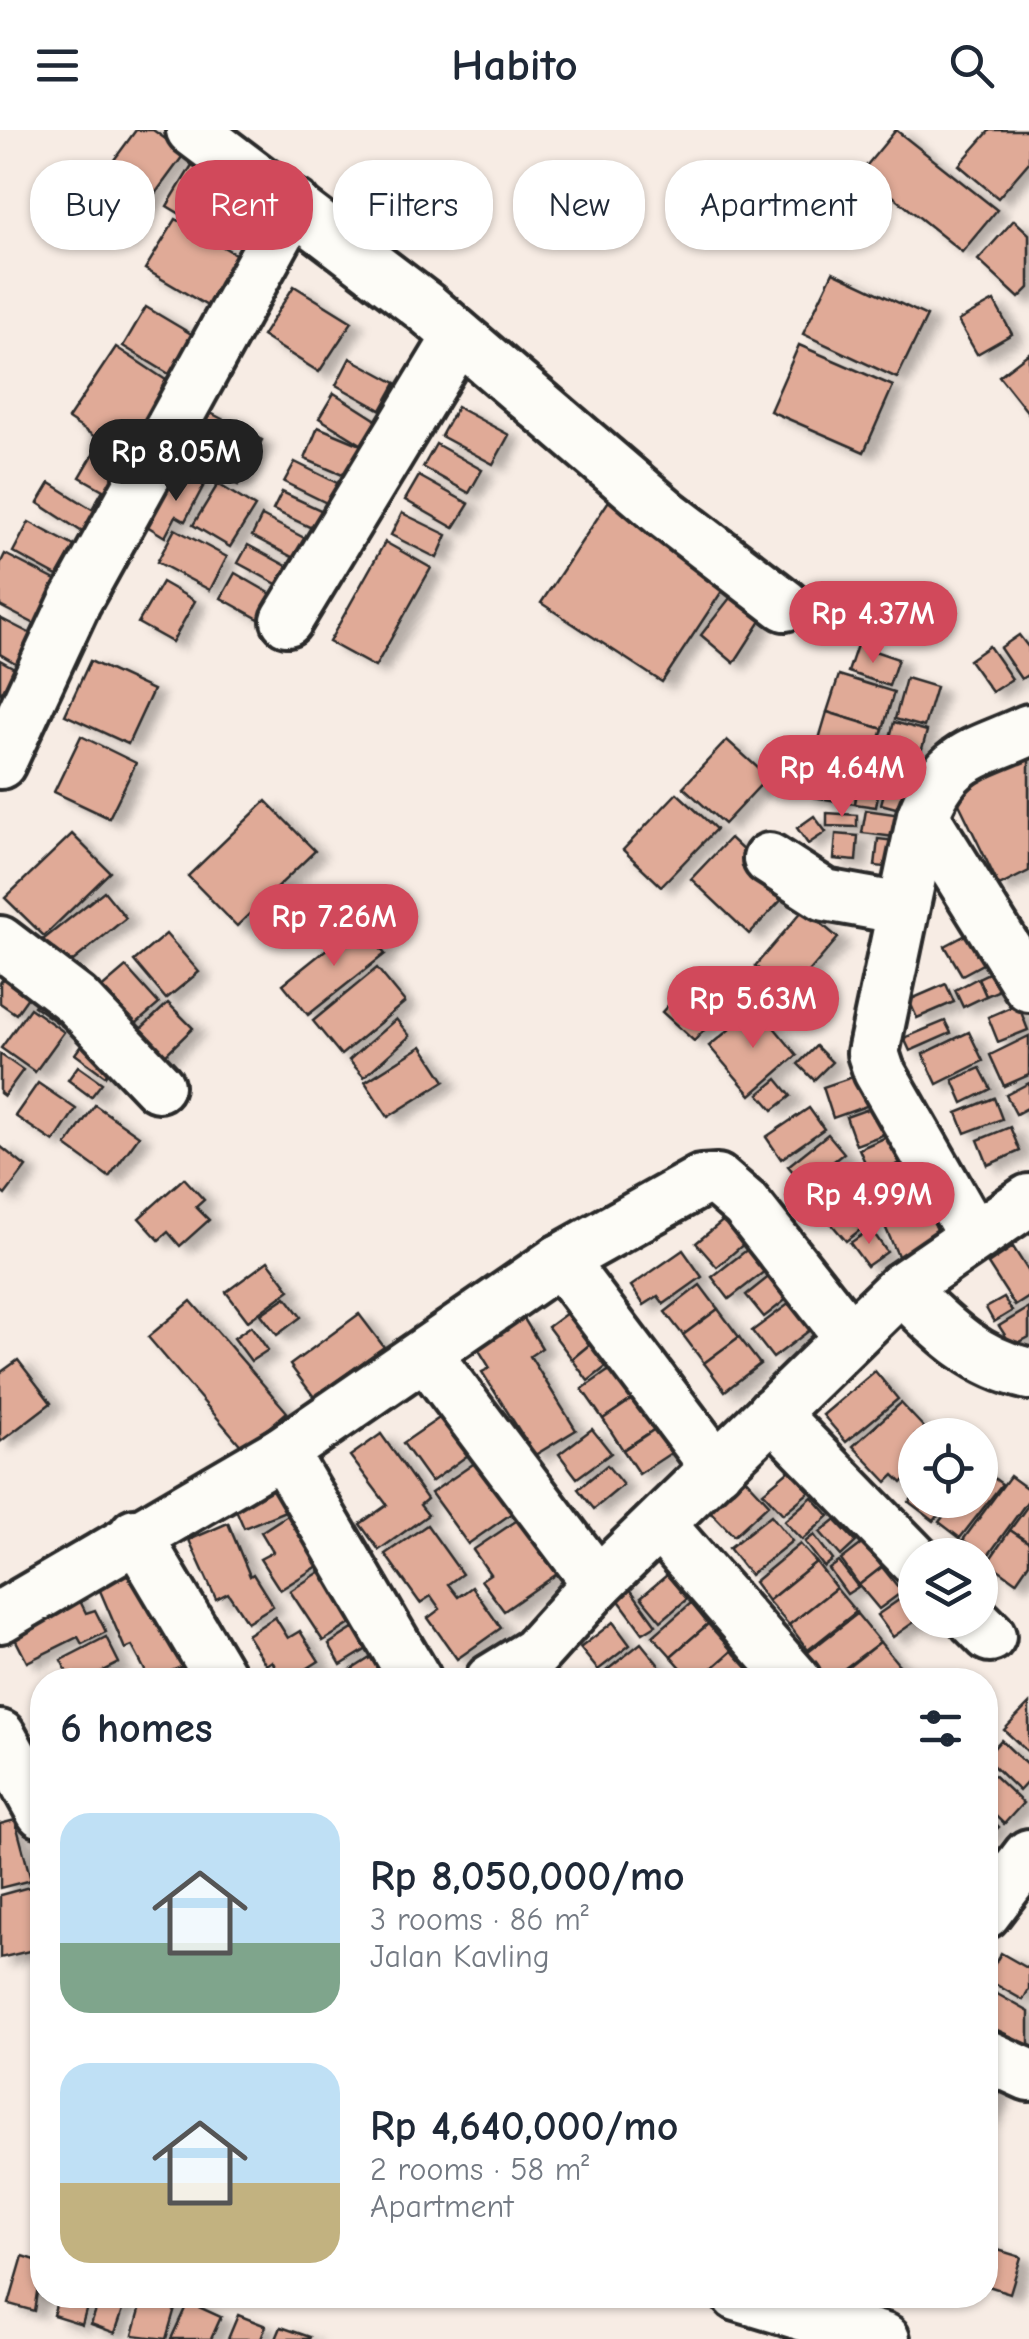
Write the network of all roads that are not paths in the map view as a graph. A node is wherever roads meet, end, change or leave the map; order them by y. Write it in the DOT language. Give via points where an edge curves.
graph roads {
  1 [pos="203,133"];
  2 [pos="237,160"];
  3 [pos="313,220"];
  4 [pos="269,250"];
  5 [pos="441,322"];
  6 [pos="785,605"];
  7 [pos="287,620"];
  8 [pos="1029,730"];
  9 [pos="0,763"];
  10 [pos="924,816"];
  11 [pos="769,859"];
  12 [pos="903,909"];
  13 [pos="0,942"];
  14 [pos="1029,986"];
  15 [pos="158,1086"];
  16 [pos="1029,1200"];
  17 [pos="974,1237"];
  18 [pos="560,1260"];
  19 [pos="901,1288"];
  20 [pos="850,1336"];
  21 [pos="427,1356"];
  22 [pos="1029,1374"];
  23 [pos="772,1413"];
  24 [pos="282,1452"];
  25 [pos="716,1468"];
  26 [pos="660,1525"];
  27 [pos="136,1534"];
  28 [pos="898,1543"];
  29 [pos="598,1582"];
  30 [pos="0,1617"];
  31 [pos="546,1667"];
  32 [pos="215,1668"];
  33 [pos="409,1668"];
  34 [pos="784,1668"];
  35 [pos="0,1736"];
  36 [pos="30,1790"];
  37 [pos="1029,1855"];
  38 [pos="998,1896"];
  39 [pos="998,2061"];
  40 [pos="1029,2075"];
  41 [pos="819,2308"];
  42 [pos="884,2339"];
  1 -- 2 [label="street"];
  3 -- 5 [label="street"];
  4 -- 9 [label="street" via="66,618"];
  5 -- 6 [label="street" via="666,514"];
  5 -- 7 [label="street"];
  8 -- 10 [label="street" via="942,774"];
  10 -- 12 [label="street"];
  10 -- 14 [label="street"];
  11 -- 12 [label="street" via="825,895"];
  12 -- 17 [label="street" via="873,1052"];
  13 -- 15 [label="street" via="76,1000"];
  16 -- 17 [label="street"];
  17 -- 19 [label="street"];
  18 -- 20 [label="street" via="689,1185 717,1180 746,1205"];
  18 -- 21 [label="street"];
  18 -- 25 [label="street"];
  19 -- 20 [label="street"];
  19 -- 22 [label="street" via="967,1351"];
  20 -- 23 [label="street"];
  21 -- 24 [label="street"];
  21 -- 29 [label="street"];
  23 -- 25 [label="street"];
  23 -- 28 [label="street"];
  24 -- 27 [label="street"];
  24 -- 33 [label="street"];
  25 -- 26 [label="street"];
  26 -- 29 [label="street"];
  26 -- 34 [label="street"];
  27 -- 30 [label="street"];
  27 -- 32 [label="street"];
  29 -- 31 [label="street"];
  35 -- 36 [label="street"];
  37 -- 38 [label="street"];
  39 -- 40 [label="street"];
  41 -- 42 [label="street"];
}
